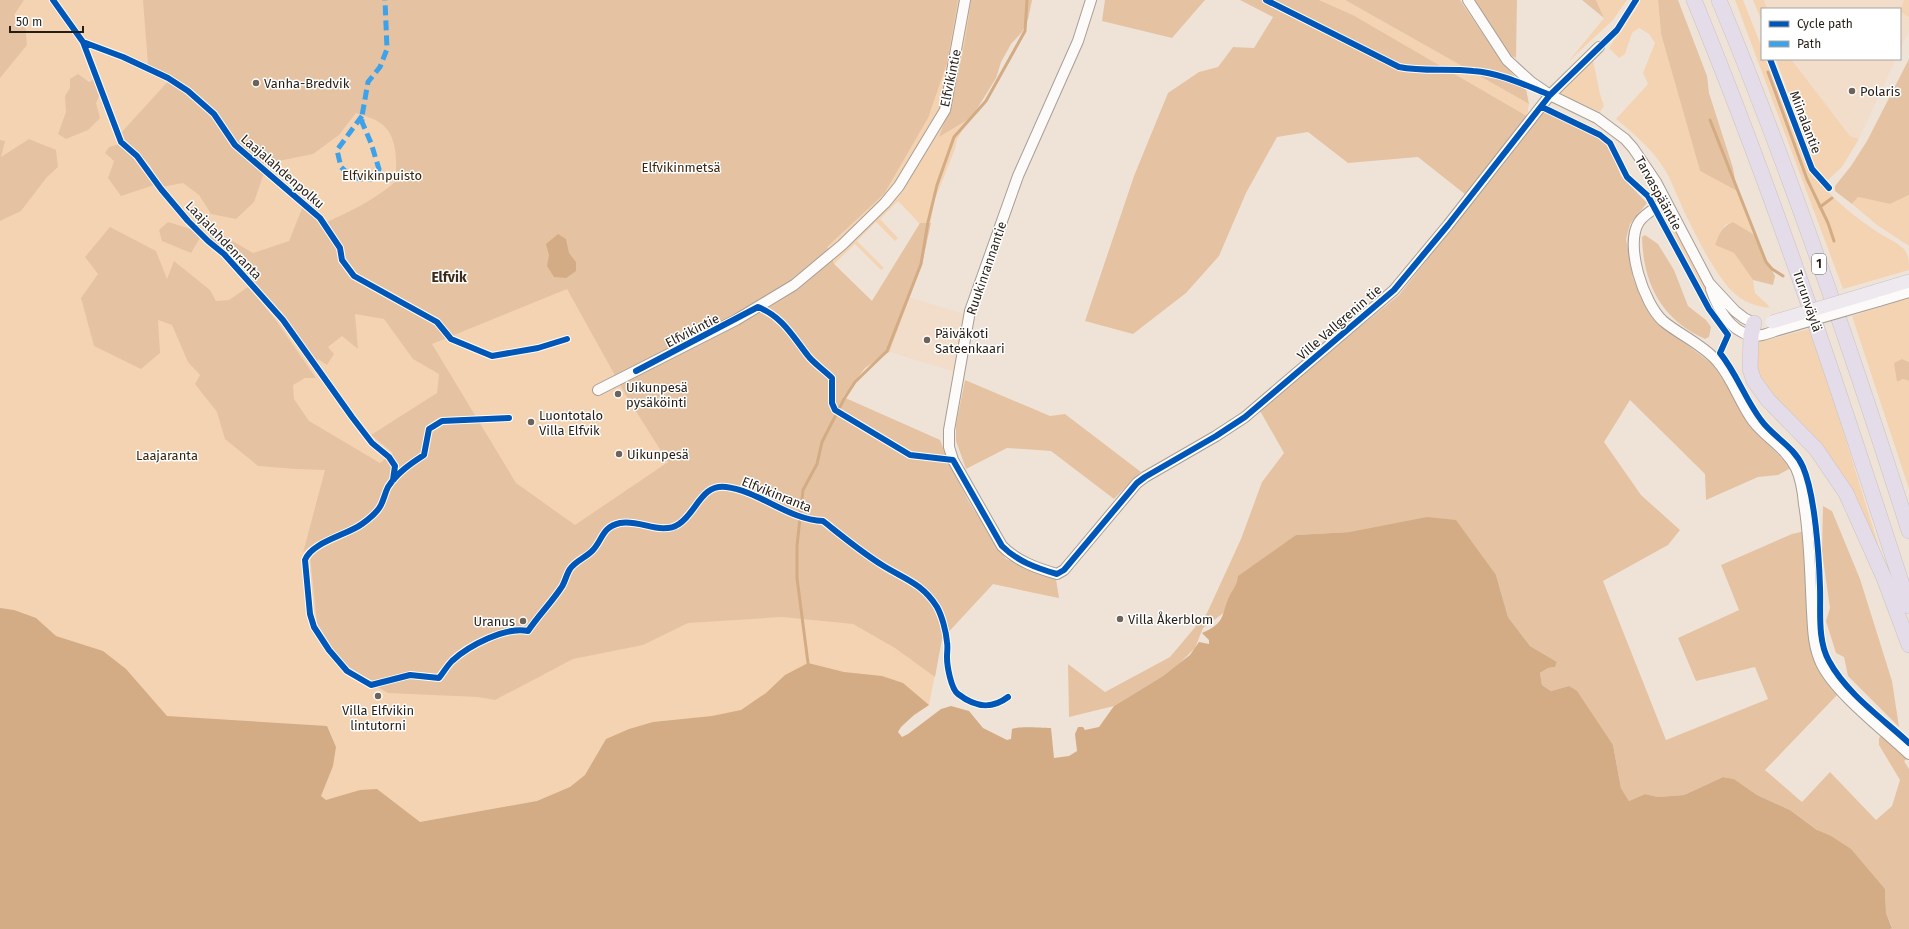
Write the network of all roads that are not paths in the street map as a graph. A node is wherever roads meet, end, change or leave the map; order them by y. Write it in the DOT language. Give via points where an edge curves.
graph roads {
  1 [pos="965,0"];
  2 [pos="1091,0"];
  3 [pos="1468,0"];
  4 [pos="1694,0"];
  5 [pos="1719,0"];
  6 [pos="1598,47"];
  7 [pos="1550,95"];
  8 [pos="1665,202"];
  9 [pos="1909,281"];
  10 [pos="1909,292"];
  11 [pos="1878,296"];
  12 [pos="1753,329"];
  13 [pos="598,390"];
  14 [pos="1909,531"];
  15 [pos="1057,574"];
  16 [pos="1909,606"];
  17 [pos="1909,645"];
  18 [pos="1909,754"];
  1 -- 13 [label="street, Elfvikintie" via="945,110 899,186 885,204 842,245 794,285 736,320"];
  2 -- 15 [label="street, Ruukinrannantie" via="1078,41 1018,176 970,311 949,430 952,460 1002,546 1028,564"];
  3 -- 7 [label="street, Tarvaspääntie" via="1507,60"];
  4 -- 16 [label="highway, Turunväylä / 1" via="1758,161 1803,286"];
  5 -- 14 [label="highway, Turunväylä / 1" via="1824,276"];
  6 -- 7 [label="street, Ville Vallgrenin tie"];
  7 -- 8 [label="street, Tarvaspääntie" via="1597,118 1624,139 1648,168"];
  7 -- 15 [label="street, Ville Vallgrenin tie" via="1394,290 1245,417 1137,483 1064,570"];
  8 -- 12 [label="street, Tarvaspääntie" via="1709,283"];
  8 -- 18 [label="street" via="1646,214 1639,222 1632,244 1648,300 1662,320 1717,361 1754,423 1784,451 1796,469 1802,487 1808,524 1813,630 1815,648 1821,664 1840,689"];
  9 -- 11 [label="main road"];
  10 -- 11 [label="street"];
  11 -- 12 [label="main road, bridge" via="1774,327 1764,324"];
  12 -- 17 [label="highway" via="1750,369 1754,381 1768,400 1816,449 1846,493 1884,578"];
}
